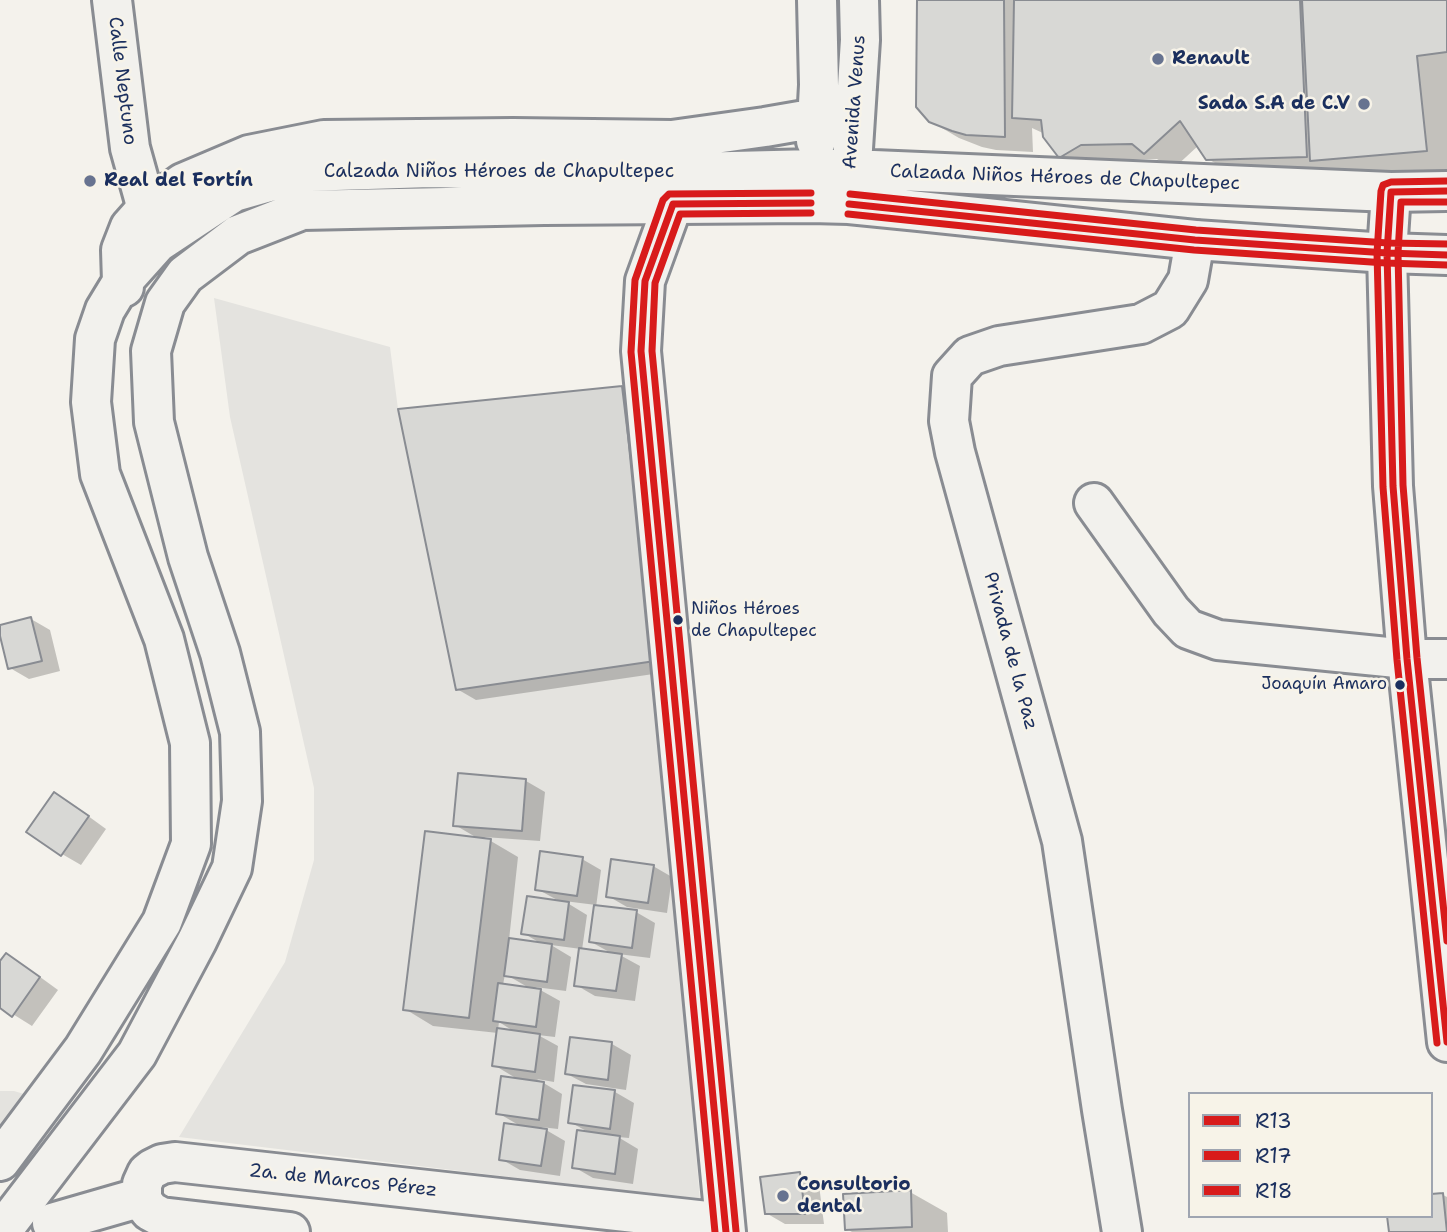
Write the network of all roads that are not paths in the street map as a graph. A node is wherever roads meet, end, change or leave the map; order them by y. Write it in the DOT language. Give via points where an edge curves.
graph roads {
  1 [pos="112,0"];
  2 [pos="817,0"];
  3 [pos="859,0"];
  4 [pos="855,105"];
  5 [pos="817,118"];
  6 [pos="831,186"];
  7 [pos="681,188"];
  8 [pos="1447,191"];
  9 [pos="1391,192"];
  10 [pos="152,226"];
  11 [pos="1195,240"];
  12 [pos="1387,253"];
  13 [pos="1447,255"];
  14 [pos="122,282"];
  15 [pos="151,351"];
  16 [pos="1094,503"];
  17 [pos="1406,645"];
  18 [pos="1447,659"];
  19 [pos="1447,1042"];
  20 [pos="0,1161"];
  21 [pos="142,1197"];
  22 [pos="52,1223"];
  23 [pos="725,1227"];
  24 [pos="279,1231"];
  25 [pos="1,1232"];
  26 [pos="1122,1232"];
  1 -- 10 [label="main road, Calle Neptuno" via="130,148"];
  2 -- 5 [label="main road, Avenida Venus"];
  3 -- 4 [label="main road, Avenida Venus"];
  4 -- 5 [label="main road"];
  4 -- 6 [label="main road, Avenida Venus"];
  5 -- 6 [label="main road, Avenida Venus"];
  5 -- 10 [label="main road" via="672,140 324,140 249,155 183,183"];
  6 -- 7 [label="main road, Calzada Niños Héroes de Chapultepec"];
  6 -- 9 [label="main road, Calzada Niños Héroes de Chapultepec"];
  6 -- 11 [label="main road, Calzada Niños Héroes de Chapultepec"];
  7 -- 10 [label="main road, Calzada Niños Héroes de Chapultepec" via="637,173 304,172 234,192"];
  7 -- 15 [label="main road, Calzada Niños Héroes de Chapultepec" via="544,205 302,210 238,235 185,275 165,303"];
  7 -- 23 [label="main road" via="645,281 641,351"];
  8 -- 9 [label="main road, Calzada Niños Héroes de Chapultepec"];
  9 -- 12 [label="main road"];
  10 -- 14 [label="main road" via="131,227 121,250"];
  11 -- 12 [label="main road, Calzada Niños Héroes de Chapultepec"];
  11 -- 26 [label="main road, Privada de la Paz" via="1188,280 1170,309 1141,324 999,346 970,356 952,376 949,421 955,452 1062,841"];
  12 -- 13 [label="main road, Calzada Niños Héroes de Chapultepec"];
  12 -- 17 [label="main road" via="1393,486"];
  14 -- 15 [label="main road"];
  14 -- 20 [label="main road" via="95,339 91,402 100,474 164,639 190,743 191,844 162,922 83,1050"];
  15 -- 25 [label="main road, Calzada Niños Héroes de Chapultepec" via="154,422 240,732 242,801 232,868 137,1054"];
  16 -- 17 [label="main road" via="1188,629 1218,640"];
  17 -- 18 [label="main road"];
  17 -- 19 [label="main road"];
  21 -- 22 [label="main road"];
  21 -- 23 [label="main road, 2a. de Marcos Pérez" via="147,1173 175,1162"];
  21 -- 24 [label="main road" via="150,1211 161,1217"];
}
